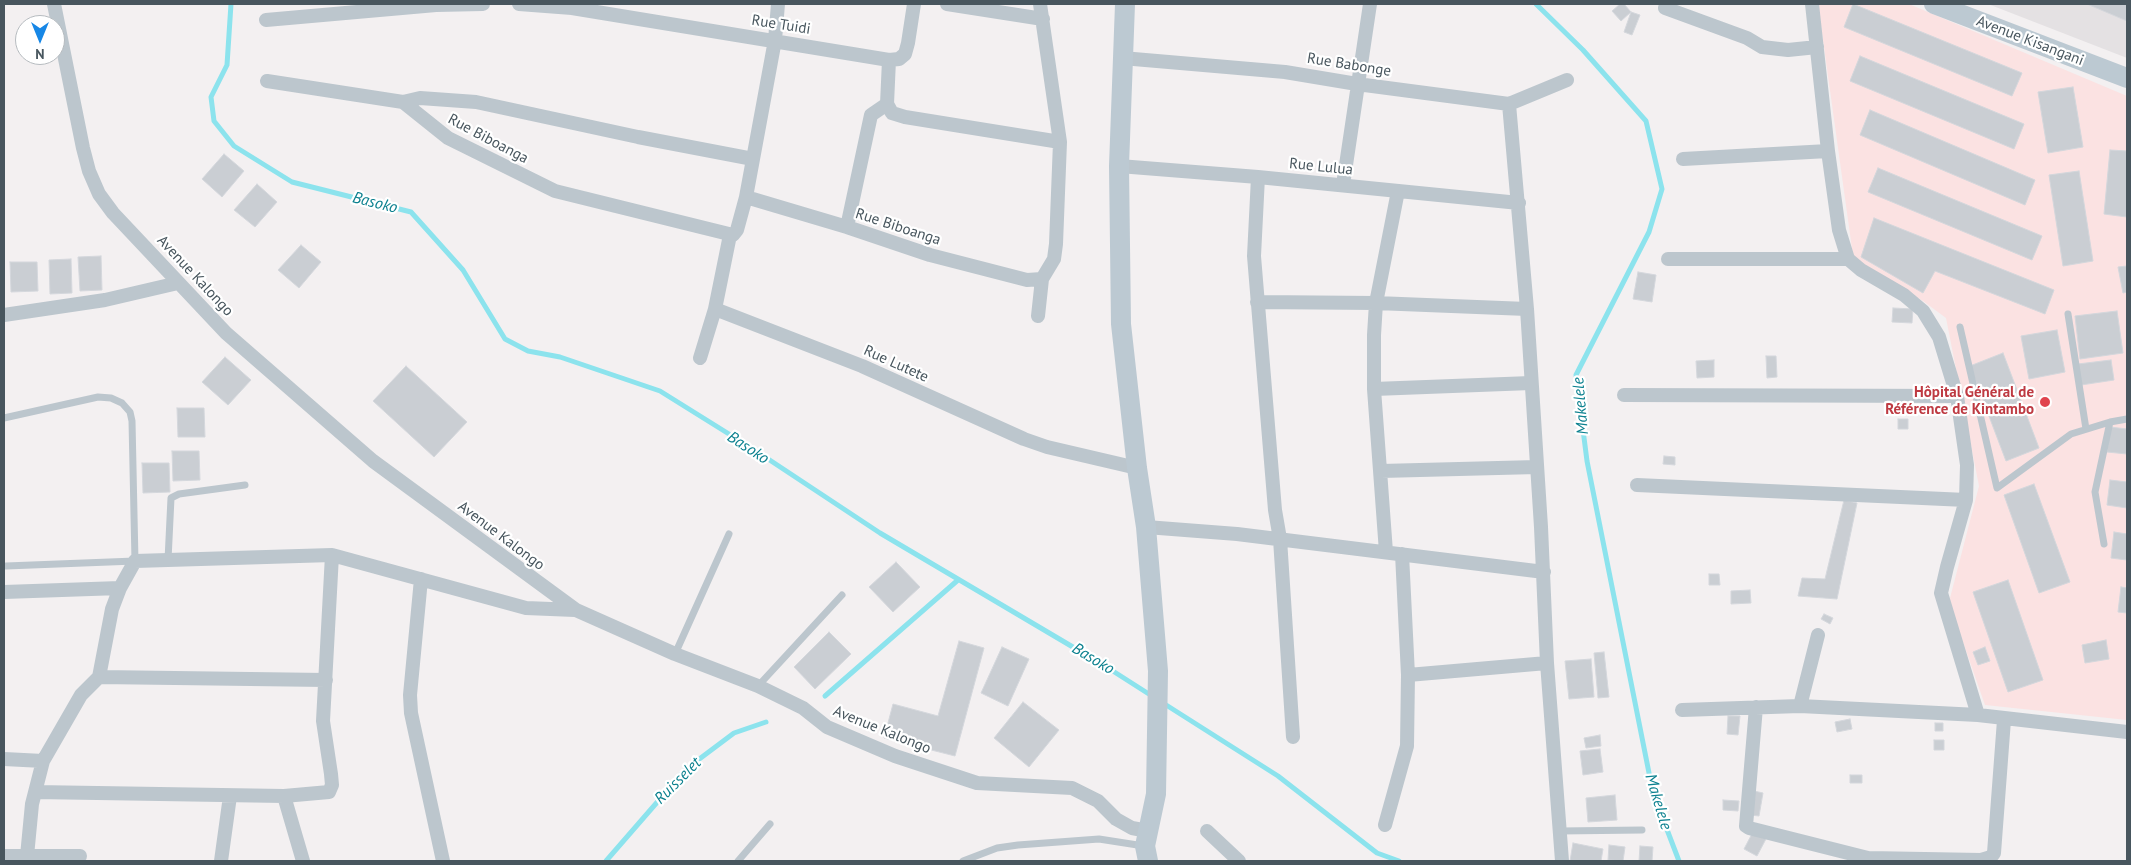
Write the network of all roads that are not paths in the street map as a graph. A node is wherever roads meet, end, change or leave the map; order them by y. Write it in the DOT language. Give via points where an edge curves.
graph roads {
  1 [pos="54,4"];
  2 [pos="483,4"];
  3 [pos="519,4"];
  4 [pos="778,4"];
  5 [pos="914,4"];
  6 [pos="947,4"];
  7 [pos="1040,4"];
  8 [pos="1125,4"];
  9 [pos="1370,4"];
  10 [pos="1812,4"];
  11 [pos="1934,4"];
  12 [pos="572,6"];
  13 [pos="1664,8"];
  14 [pos="1043,19"];
  15 [pos="266,20"];
  16 [pos="775,40"];
  17 [pos="1817,47"];
  18 [pos="1122,58"];
  19 [pos="889,60"];
  20 [pos="2127,78"];
  21 [pos="1567,80"];
  22 [pos="268,81"];
  23 [pos="1357,84"];
  24 [pos="402,102"];
  25 [pos="887,104"];
  26 [pos="1509,104"];
  27 [pos="1060,142"];
  28 [pos="1828,152"];
  29 [pos="753,158"];
  30 [pos="1683,159"];
  31 [pos="1119,166"];
  32 [pos="1258,177"];
  33 [pos="1343,185"];
  34 [pos="1398,191"];
  35 [pos="746,197"];
  36 [pos="1519,203"];
  37 [pos="847,227"];
  38 [pos="732,234"];
  39 [pos="1668,259"];
  40 [pos="1848,259"];
  41 [pos="1042,279"];
  42 [pos="178,282"];
  43 [pos="1257,302"];
  44 [pos="1376,303"];
  45 [pos="715,309"];
  46 [pos="1527,309"];
  47 [pos="2068,314"];
  48 [pos="4,316"];
  49 [pos="1038,316"];
  50 [pos="1960,327"];
  51 [pos="700,358"];
  52 [pos="1531,382"];
  53 [pos="1374,388"];
  54 [pos="1624,395"];
  55 [pos="1957,396"];
  56 [pos="4,418"];
  57 [pos="2127,419"];
  58 [pos="2110,422"];
  59 [pos="2086,429"];
  60 [pos="1537,467"];
  61 [pos="1137,468"];
  62 [pos="1381,471"];
  63 [pos="245,485"];
  64 [pos="1637,485"];
  65 [pos="1966,500"];
  66 [pos="1146,527"];
  67 [pos="729,534"];
  68 [pos="1280,538"];
  69 [pos="2104,544"];
  70 [pos="1386,552"];
  71 [pos="1402,554"];
  72 [pos="332,555"];
  73 [pos="168,560"];
  74 [pos="135,561"];
  75 [pos="6,566"];
  76 [pos="1544,572"];
  77 [pos="421,579"];
  78 [pos="120,588"];
  79 [pos="4,592"];
  80 [pos="842,595"];
  81 [pos="576,610"];
  82 [pos="1818,634"];
  83 [pos="675,654"];
  84 [pos="1547,663"];
  85 [pos="1408,675"];
  86 [pos="99,677"];
  87 [pos="326,680"];
  88 [pos="758,686"];
  89 [pos="1800,706"];
  90 [pos="1756,707"];
  91 [pos="1682,710"];
  92 [pos="1978,715"];
  93 [pos="2004,720"];
  94 [pos="2127,732"];
  95 [pos="1293,737"];
  96 [pos="4,759"];
  97 [pos="44,761"];
  98 [pos="35,792"];
  99 [pos="230,796"];
  100 [pos="284,796"];
  101 [pos="770,824"];
  102 [pos="1385,825"];
  103 [pos="1642,830"];
  104 [pos="1208,831"];
  105 [pos="1560,831"];
  106 [pos="1147,846"];
  107 [pos="4,856"];
  108 [pos="27,856"];
  109 [pos="80,856"];
  110 [pos="221,861"];
  111 [pos="303,861"];
  112 [pos="442,861"];
  113 [pos="738,861"];
  114 [pos="963,861"];
  115 [pos="1239,861"];
  116 [pos="1562,861"];
  1 -- 42 [label="street, Avenue Kalongo" via="83,148 95,186 113,213"];
  2 -- 15 [label="street"];
  3 -- 12 [label="street, Rue Tuidi"];
  4 -- 16 [label="street"];
  5 -- 19 [label="street" via="905,54 899,59"];
  6 -- 14 [label="street"];
  7 -- 14 [label="street"];
  8 -- 18 [label="street"];
  9 -- 23 [label="street"];
  10 -- 17 [label="street"];
  11 -- 20 [label="street, Avenue Kisangani"];
  12 -- 16 [label="street, Rue Tuidi"];
  13 -- 17 [label="street" via="1748,38 1762,47 1788,50"];
  14 -- 27 [label="street"];
  16 -- 19 [label="street, Rue Tuidi"];
  16 -- 29 [label="street"];
  17 -- 28 [label="street"];
  18 -- 23 [label="street, Rue Babonge" via="1285,72"];
  18 -- 31 [label="street"];
  19 -- 25 [label="street"];
  21 -- 26 [label="street, Rue Babonge"];
  22 -- 24 [label="street"];
  23 -- 26 [label="street, Rue Babonge"];
  23 -- 33 [label="street"];
  24 -- 29 [label="street, Rue Biboanga" via="420,98 476,102"];
  24 -- 38 [label="street, Rue Biboanga" via="448,138 554,192"];
  25 -- 27 [label="street" via="892,113 905,117"];
  25 -- 37 [label="street" via="871,115"];
  26 -- 36 [label="street"];
  27 -- 41 [label="street" via="1056,244 1054,259"];
  28 -- 30 [label="street"];
  28 -- 40 [label="street" via="1839,230"];
  29 -- 35 [label="street"];
  31 -- 32 [label="street, Rue Lulua"];
  31 -- 61 [label="street" via="1121,324"];
  32 -- 33 [label="street, Rue Lulua"];
  32 -- 43 [label="street" via="1254,241"];
  33 -- 34 [label="street, Rue Lulua"];
  34 -- 36 [label="street, Rue Lulua"];
  34 -- 44 [label="street"];
  35 -- 37 [label="street, Rue Biboanga"];
  35 -- 38 [label="street"];
  36 -- 46 [label="street"];
  37 -- 41 [label="street, Rue Biboanga" via="938,257 1027,280"];
  38 -- 45 [label="street"];
  39 -- 40 [label="street"];
  40 -- 55 [label="street" via="1923,311 1939,337"];
  41 -- 49 [label="street"];
  42 -- 48 [label="street" via="105,300"];
  42 -- 81 [label="street, Avenue Kalongo" via="226,333 373,461"];
  43 -- 44 [label="street"];
  43 -- 68 [label="street"];
  44 -- 46 [label="street"];
  44 -- 53 [label="street"];
  45 -- 51 [label="street"];
  45 -- 61 [label="street, Rue Lutete" via="862,366 1047,447"];
  46 -- 52 [label="street"];
  47 -- 59 [label="lane"];
  50 -- 59 [label="lane" via="1997,488 2063,438"];
  52 -- 53 [label="street"];
  52 -- 60 [label="street"];
  53 -- 62 [label="street"];
  54 -- 55 [label="street"];
  55 -- 65 [label="street" via="1967,465"];
  56 -- 74 [label="lane" via="98,397 111,398 130,412"];
  57 -- 58 [label="lane"];
  58 -- 59 [label="lane"];
  58 -- 69 [label="lane" via="2095,492"];
  60 -- 62 [label="street"];
  60 -- 76 [label="street"];
  61 -- 66 [label="street"];
  62 -- 70 [label="street"];
  63 -- 73 [label="lane" via="179,494 171,498"];
  64 -- 65 [label="street"];
  65 -- 92 [label="street" via="1941,594"];
  66 -- 68 [label="street"];
  66 -- 106 [label="street" via="1158,672 1156,794"];
  67 -- 83 [label="lane"];
  68 -- 70 [label="street"];
  68 -- 95 [label="street"];
  70 -- 71 [label="street"];
  71 -- 76 [label="street"];
  71 -- 85 [label="street"];
  72 -- 73 [label="street"];
  72 -- 77 [label="street"];
  72 -- 87 [label="street"];
  73 -- 74 [label="street"];
  74 -- 75 [label="lane"];
  74 -- 78 [label="street"];
  76 -- 84 [label="street"];
  77 -- 81 [label="street" via="526,608"];
  77 -- 112 [label="street" via="411,713"];
  78 -- 79 [label="street"];
  78 -- 86 [label="street" via="112,609"];
  80 -- 88 [label="lane"];
  81 -- 83 [label="street, Avenue Kalongo"];
  82 -- 89 [label="street"];
  83 -- 88 [label="street, Avenue Kalongo"];
  84 -- 85 [label="street"];
  84 -- 105 [label="street"];
  85 -- 102 [label="street" via="1407,746"];
  86 -- 87 [label="street"];
  86 -- 97 [label="street" via="81,695"];
  87 -- 100 [label="street" via="323,721 332,785 329,792"];
  88 -- 106 [label="street, Avenue Kalongo" via="803,708 827,727 895,756 977,783 1072,788 1098,801 1116,819 1132,828"];
  89 -- 90 [label="street"];
  89 -- 92 [label="street"];
  90 -- 91 [label="street"];
  90 -- 93 [label="street" via="1746,826 1868,858 1981,860 1991,857 1994,853"];
  92 -- 93 [label="street"];
  93 -- 94 [label="street"];
  96 -- 97 [label="street"];
  97 -- 98 [label="street"];
  98 -- 99 [label="street"];
  98 -- 108 [label="street"];
  99 -- 100 [label="street"];
  99 -- 110 [label="street"];
  100 -- 111 [label="street"];
  101 -- 113 [label="lane"];
  103 -- 105 [label="lane"];
  104 -- 115 [label="street"];
  105 -- 116 [label="street"];
  106 -- 114 [label="lane" via="1099,839 1018,845 997,848"];
  107 -- 108 [label="street"];
  108 -- 109 [label="street"];
}
